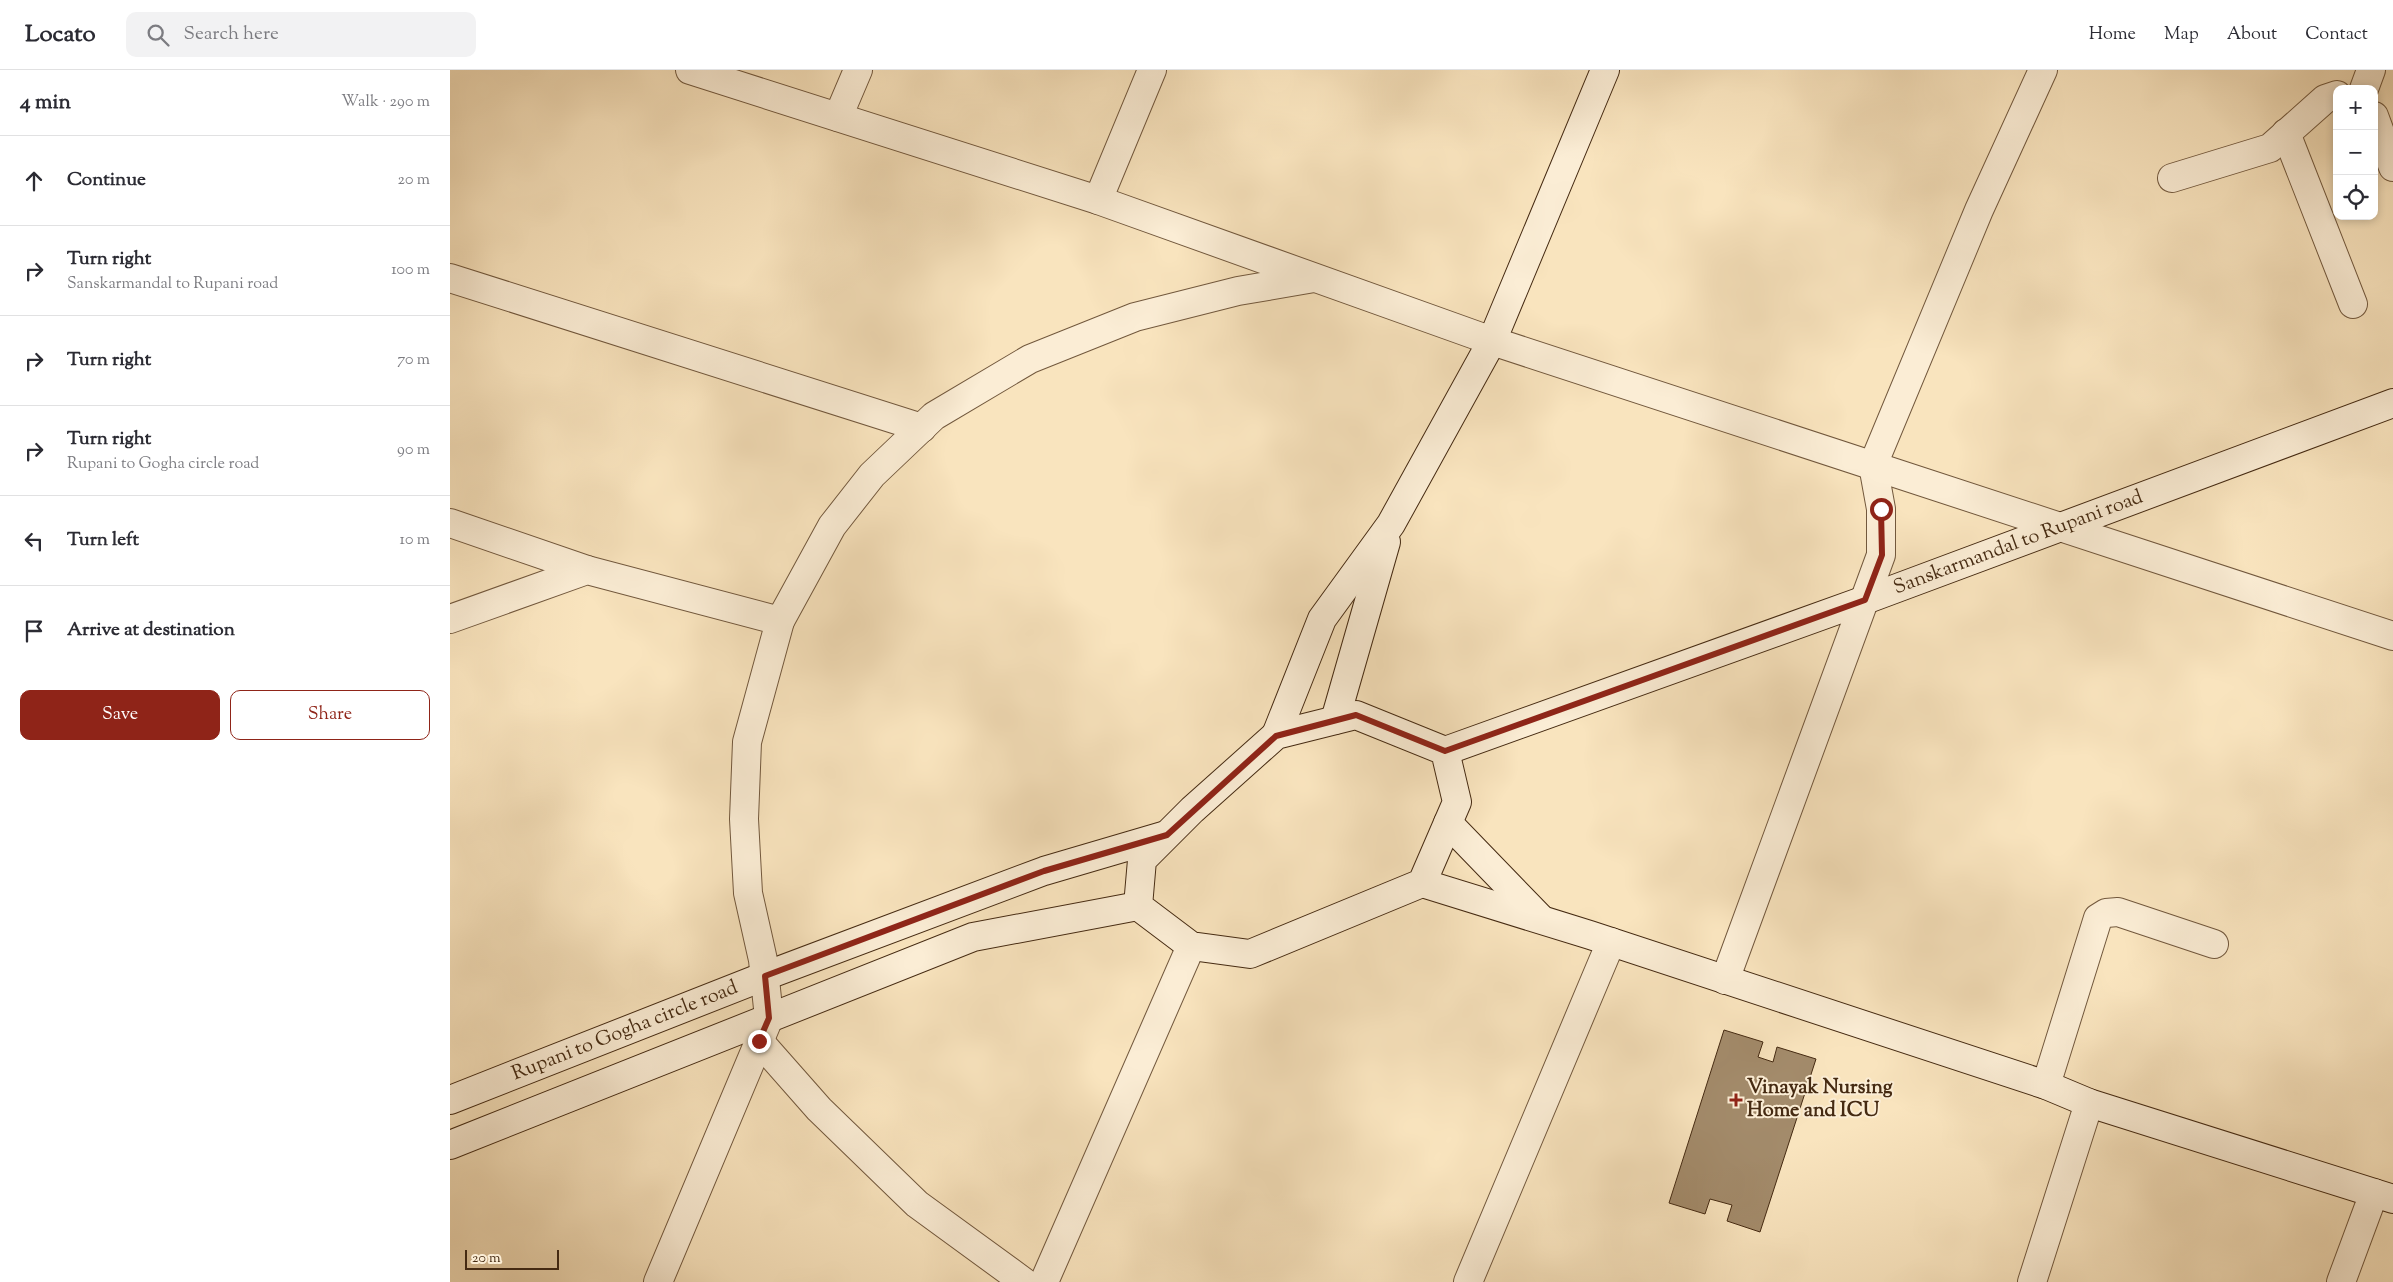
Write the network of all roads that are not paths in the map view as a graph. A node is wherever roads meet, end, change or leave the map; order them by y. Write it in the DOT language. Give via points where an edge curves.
graph roads {
  1 [pos="690,70"];
  2 [pos="858,70"];
  3 [pos="1152,70"];
  4 [pos="1605,70"];
  5 [pos="2043,70"];
  6 [pos="2333,96"];
  7 [pos="838,117"];
  8 [pos="2378,127"];
  9 [pos="2286,133"];
  10 [pos="2393,168"];
  11 [pos="2172,178"];
  12 [pos="1098,200"];
  13 [pos="450,278"];
  14 [pos="1315,278"];
  15 [pos="2353,304"];
  16 [pos="1492,341"];
  17 [pos="2393,403"];
  18 [pos="922,428"];
  19 [pos="1873,465"];
  20 [pos="450,523"];
  21 [pos="1391,524"];
  22 [pos="2059,526"];
  23 [pos="587,570"];
  24 [pos="1865,600"];
  25 [pos="450,619"];
  26 [pos="780,621"];
  27 [pos="2393,636"];
  28 [pos="1335,720"];
  29 [pos="1276,736"];
  30 [pos="1445,751"];
  31 [pos="1448,823"];
  32 [pos="1167,835"];
  33 [pos="1422,883"];
  34 [pos="1138,906"];
  35 [pos="1541,920"];
  36 [pos="1612,942"];
  37 [pos="2214,944"];
  38 [pos="1190,946"];
  39 [pos="765,976"];
  40 [pos="1725,980"];
  41 [pos="764,1030"];
  42 [pos="2046,1085"];
  43 [pos="450,1100"];
  44 [pos="2089,1103"];
  45 [pos="450,1145"];
  46 [pos="2384,1196"];
  47 [pos="658,1282"];
  48 [pos="1024,1282"];
  49 [pos="1044,1282"];
  50 [pos="1468,1282"];
  51 [pos="2032,1282"];
  52 [pos="2341,1282"];
  1 -- 7 [label="street"];
  2 -- 7 [label="street"];
  3 -- 12 [label="street"];
  4 -- 16 [label="street"];
  5 -- 19 [label="street" via="1978,210"];
  6 -- 9 [label="street" via="2325,99"];
  7 -- 12 [label="street"];
  8 -- 10 [label="street"];
  9 -- 11 [label="street" via="2270,148"];
  9 -- 15 [label="street"];
  12 -- 14 [label="street"];
  13 -- 18 [label="street"];
  14 -- 16 [label="street"];
  14 -- 18 [label="street" via="1238,291 1135,317 1030,359 934,416"];
  16 -- 19 [label="street"];
  16 -- 21 [label="street"];
  17 -- 22 [label="street, Sanskarmandal to Rupani road"];
  18 -- 26 [label="street" via="872,475 832,526"];
  19 -- 22 [label="street"];
  19 -- 24 [label="street" via="1881,509 1882,555"];
  20 -- 23 [label="street"];
  21 -- 28 [label="street"];
  21 -- 29 [label="street" via="1322,619"];
  22 -- 24 [label="street, Sanskarmandal to Rupani road"];
  22 -- 27 [label="street"];
  23 -- 25 [label="street"];
  23 -- 26 [label="street"];
  24 -- 30 [label="street, Sanskarmandal to Rupani road"];
  24 -- 40 [label="street"];
  26 -- 39 [label="street" via="748,742 744,809 748,893"];
  28 -- 29 [label="street"];
  28 -- 30 [label="street" via="1356,715"];
  29 -- 32 [label="street"];
  30 -- 31 [label="street" via="1457,802"];
  31 -- 33 [label="street"];
  31 -- 35 [label="street"];
  32 -- 34 [label="street" via="1142,860"];
  32 -- 39 [label="street, Rupani to Gogha circle road" via="1044,871"];
  33 -- 35 [label="street"];
  33 -- 38 [label="street" via="1250,954"];
  34 -- 38 [label="street"];
  34 -- 41 [label="street, Rupani to Gogha circle road" via="973,937"];
  35 -- 36 [label="street"];
  36 -- 40 [label="street"];
  36 -- 50 [label="street"];
  37 -- 42 [label="street" via="2118,912 2098,918"];
  38 -- 49 [label="street"];
  39 -- 41 [label="street"];
  39 -- 43 [label="street, Rupani to Gogha circle road"];
  40 -- 42 [label="street"];
  41 -- 45 [label="street, Rupani to Gogha circle road"];
  41 -- 47 [label="street"];
  41 -- 48 [label="street" via="819,1109 917,1204"];
  42 -- 44 [label="street"];
  44 -- 46 [label="street"];
  44 -- 51 [label="street"];
  46 -- 52 [label="street"];
}
